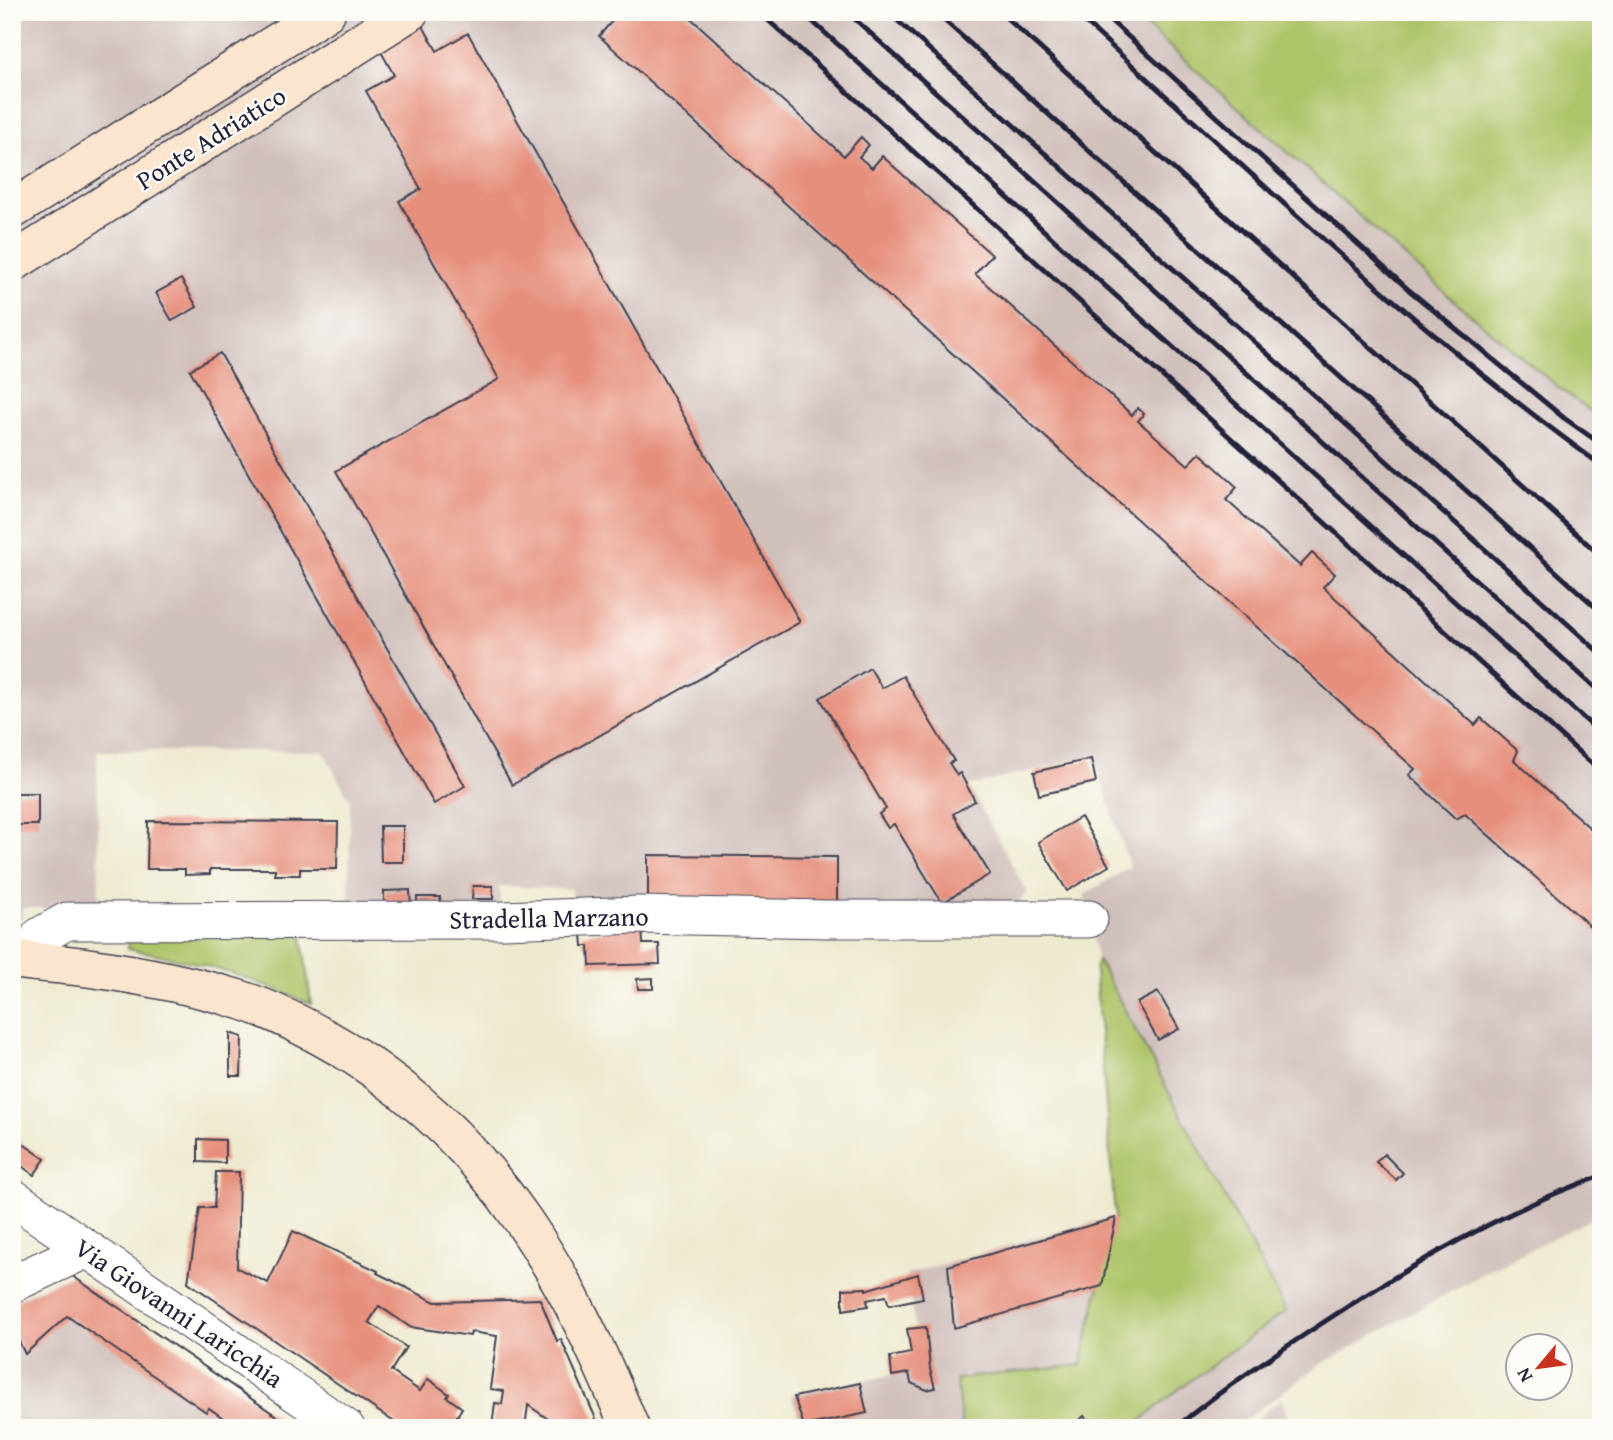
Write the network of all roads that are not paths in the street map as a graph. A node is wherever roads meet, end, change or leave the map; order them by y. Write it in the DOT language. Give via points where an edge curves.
graph roads {
  1 [pos="326,12"];
  2 [pos="409,12"];
  3 [pos="12,210"];
  4 [pos="12,263"];
  5 [pos="1089,919"];
  6 [pos="24,961"];
  7 [pos="12,1197"];
  8 [pos="85,1250"];
  9 [pos="12,1284"];
  10 [pos="346,1428"];
  11 [pos="630,1428"];
  1 -- 3 [label="main road, Ponte Adriatico"];
  2 -- 4 [label="main road, Ponte Adriatico"];
  5 -- 6 [label="street, Stradella Marzano" via="639,915 503,920 67,921 40,936"];
  6 -- 11 [label="main road" via="181,984 243,1001 318,1033 428,1110 481,1164 544,1251 577,1309"];
  7 -- 8 [label="street, Via Giovanni Laricchia"];
  8 -- 9 [label="street"];
  8 -- 10 [label="street, Via Giovanni Laricchia"];
}
